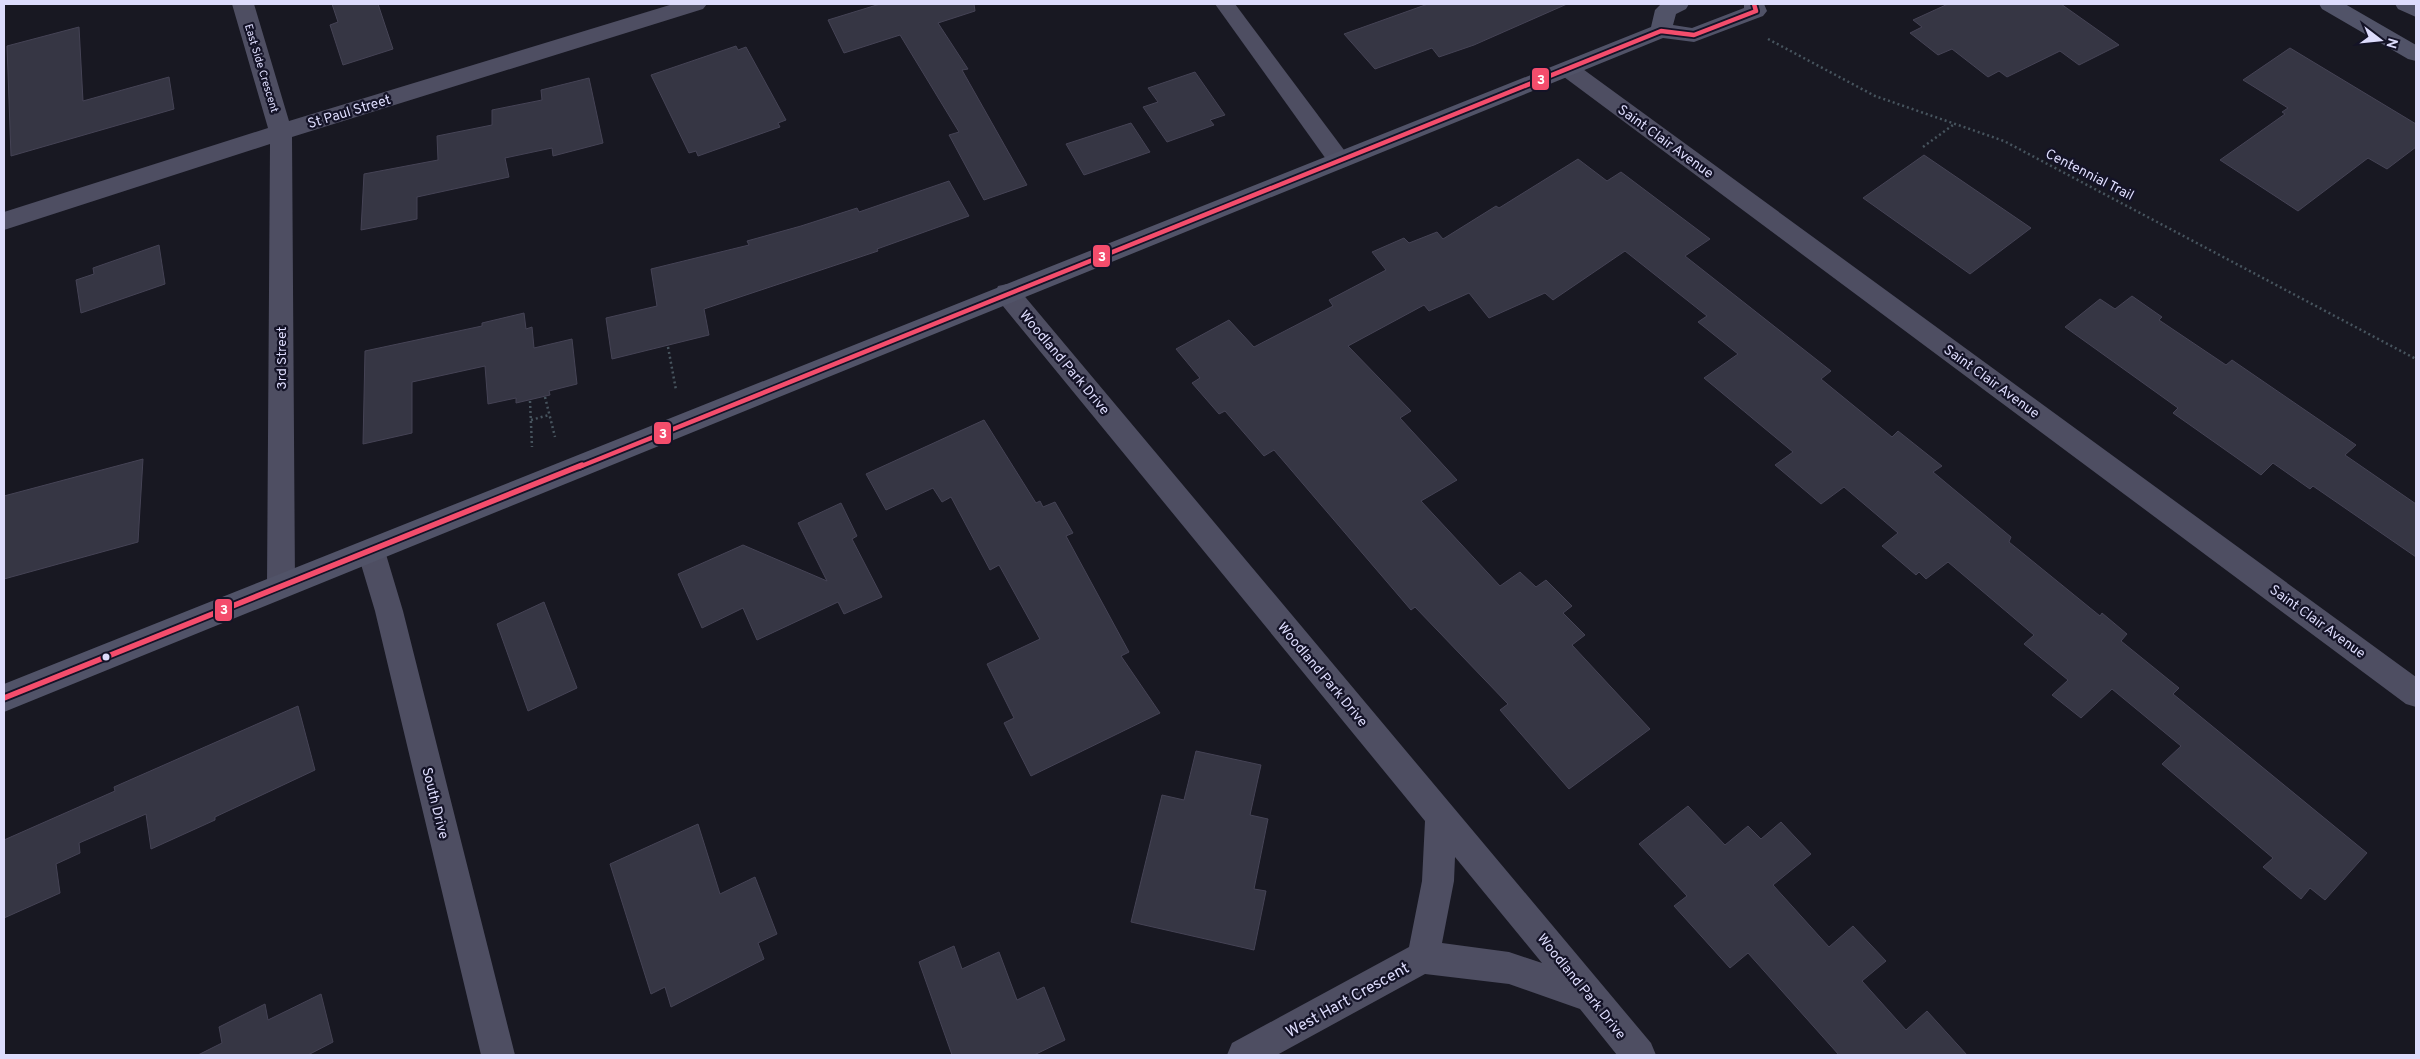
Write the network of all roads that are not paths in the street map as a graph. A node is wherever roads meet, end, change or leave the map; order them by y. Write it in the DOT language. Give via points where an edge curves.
graph roads {
  1 [pos="243,4"];
  2 [pos="696,4"];
  3 [pos="1225,4"];
  4 [pos="1679,4"];
  5 [pos="1754,4"];
  6 [pos="2329,4"];
  7 [pos="2404,4"];
  8 [pos="2416,10"];
  9 [pos="1661,31"];
  10 [pos="2416,54"];
  11 [pos="1568,68"];
  12 [pos="282,132"];
  13 [pos="1339,160"];
  14 [pos="4,221"];
  15 [pos="1007,293"];
  16 [pos="371,551"];
  17 [pos="281,585"];
  18 [pos="2416,694"];
  19 [pos="4,698"];
  20 [pos="1441,816"];
  21 [pos="1423,957"];
  22 [pos="1591,997"];
  23 [pos="498,1055"];
  24 [pos="1244,1055"];
  25 [pos="1639,1055"];
  1 -- 12 [label="street, East Side Crescent"];
  2 -- 12 [label="street, St Paul Street"];
  3 -- 13 [label="lane"];
  4 -- 9 [label="main road" via="1666,10"];
  5 -- 9 [label="main road" via="1756,11 1694,35"];
  6 -- 10 [label="main road"];
  7 -- 8 [label="main road"];
  9 -- 11 [label="main road"];
  11 -- 13 [label="main road"];
  11 -- 18 [label="street, Saint Clair Avenue"];
  12 -- 14 [label="street, St Paul Street"];
  12 -- 17 [label="street, 3rd Street"];
  13 -- 15 [label="main road"];
  15 -- 16 [label="main road"];
  15 -- 20 [label="street, Woodland Park Drive"];
  16 -- 17 [label="main road"];
  16 -- 23 [label="street, South Drive" via="389,611"];
  17 -- 19 [label="main road"];
  20 -- 21 [label="street, West Hart Crescent" via="1438,881"];
  20 -- 22 [label="street, Woodland Park Drive"];
  21 -- 22 [label="street, West Hart Crescent" via="1509,968"];
  21 -- 24 [label="street, West Hart Crescent"];
  22 -- 25 [label="street, Woodland Park Drive"];
}
